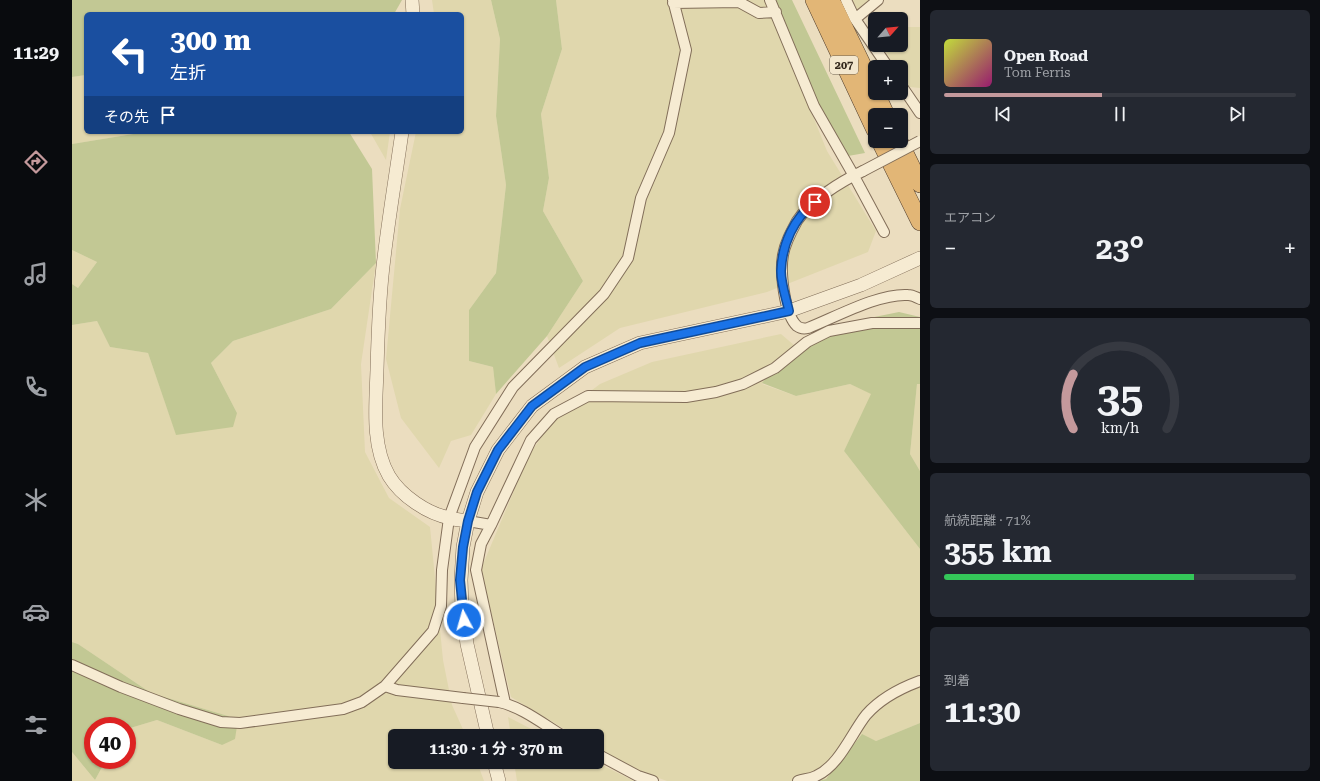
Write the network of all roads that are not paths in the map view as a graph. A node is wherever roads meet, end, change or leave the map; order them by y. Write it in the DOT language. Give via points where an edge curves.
graph roads {
  1 [pos="412,0"];
  2 [pos="770,0"];
  3 [pos="814,0"];
  4 [pos="831,0"];
  5 [pos="846,0"];
  6 [pos="878,0"];
  7 [pos="673,1"];
  8 [pos="413,12"];
  9 [pos="776,12"];
  10 [pos="855,19"];
  11 [pos="883,60"];
  12 [pos="868,77"];
  13 [pos="908,96"];
  14 [pos="920,113"];
  15 [pos="868,115"];
  16 [pos="402,134"];
  17 [pos="920,142"];
  18 [pos="883,148"];
  19 [pos="902,148"];
  20 [pos="859,174"];
  21 [pos="920,184"];
  22 [pos="920,222"];
  23 [pos="884,232"];
  24 [pos="920,258"];
  25 [pos="920,299"];
  26 [pos="789,311"];
  27 [pos="920,323"];
  28 [pos="449,518"];
  29 [pos="468,521"];
  30 [pos="491,525"];
  31 [pos="72,665"];
  32 [pos="920,681"];
  33 [pos="385,686"];
  34 [pos="502,703"];
  35 [pos="486,729"];
  36 [pos="552,729"];
  37 [pos="604,758"];
  38 [pos="496,769"];
  39 [pos="499,781"];
  40 [pos="653,781"];
  41 [pos="798,781"];
  1 -- 8 [label="street"];
  2 -- 9 [label="street"];
  3 -- 15 [label="highway, 207"];
  4 -- 12 [label="highway, 207"];
  5 -- 10 [label="street"];
  6 -- 10 [label="street"];
  7 -- 9 [label="street" via="739,2 759,13"];
  7 -- 28 [label="street" via="686,50 669,133 640,198 628,258 604,294 513,387 475,447"];
  9 -- 20 [label="street" via="814,106"];
  10 -- 11 [label="street"];
  13 -- 14 [label="street"];
  16 -- 28 [label="street" via="383,258 378,313 377,439 387,471 403,493 432,512"];
  17 -- 20 [label="street, bridge"];
  18 -- 22 [label="highway"];
  19 -- 21 [label="highway"];
  20 -- 23 [label="street"];
  20 -- 26 [label="street" via="822,196 808,208 788,237 781,272"];
  24 -- 26 [label="street" via="861,285"];
  25 -- 26 [label="street" via="910,295 898,295 877,299 802,329 796,326"];
  26 -- 29 [label="street" via="640,343 585,367 532,406 498,450 477,492"];
  27 -- 30 [label="street" via="872,323 829,331 807,342 775,368 742,384 716,392 686,397 588,396 554,414 531,440"];
  28 -- 29 [label="street"];
  28 -- 33 [label="street" via="442,570 441,606 433,631"];
  29 -- 30 [label="street"];
  29 -- 35 [label="street" via="460,580 462,608 467,644"];
  30 -- 34 [label="street" via="481,544 476,570"];
  31 -- 33 [label="street" via="121,687 221,722 240,723 343,709 362,702"];
  32 -- 41 [label="street" via="905,686 881,701 867,715 829,767 816,776"];
  33 -- 34 [label="street, bridge" via="397,690"];
  34 -- 36 [label="street"];
  37 -- 40 [label="street"];
  38 -- 39 [label="street"];
}
